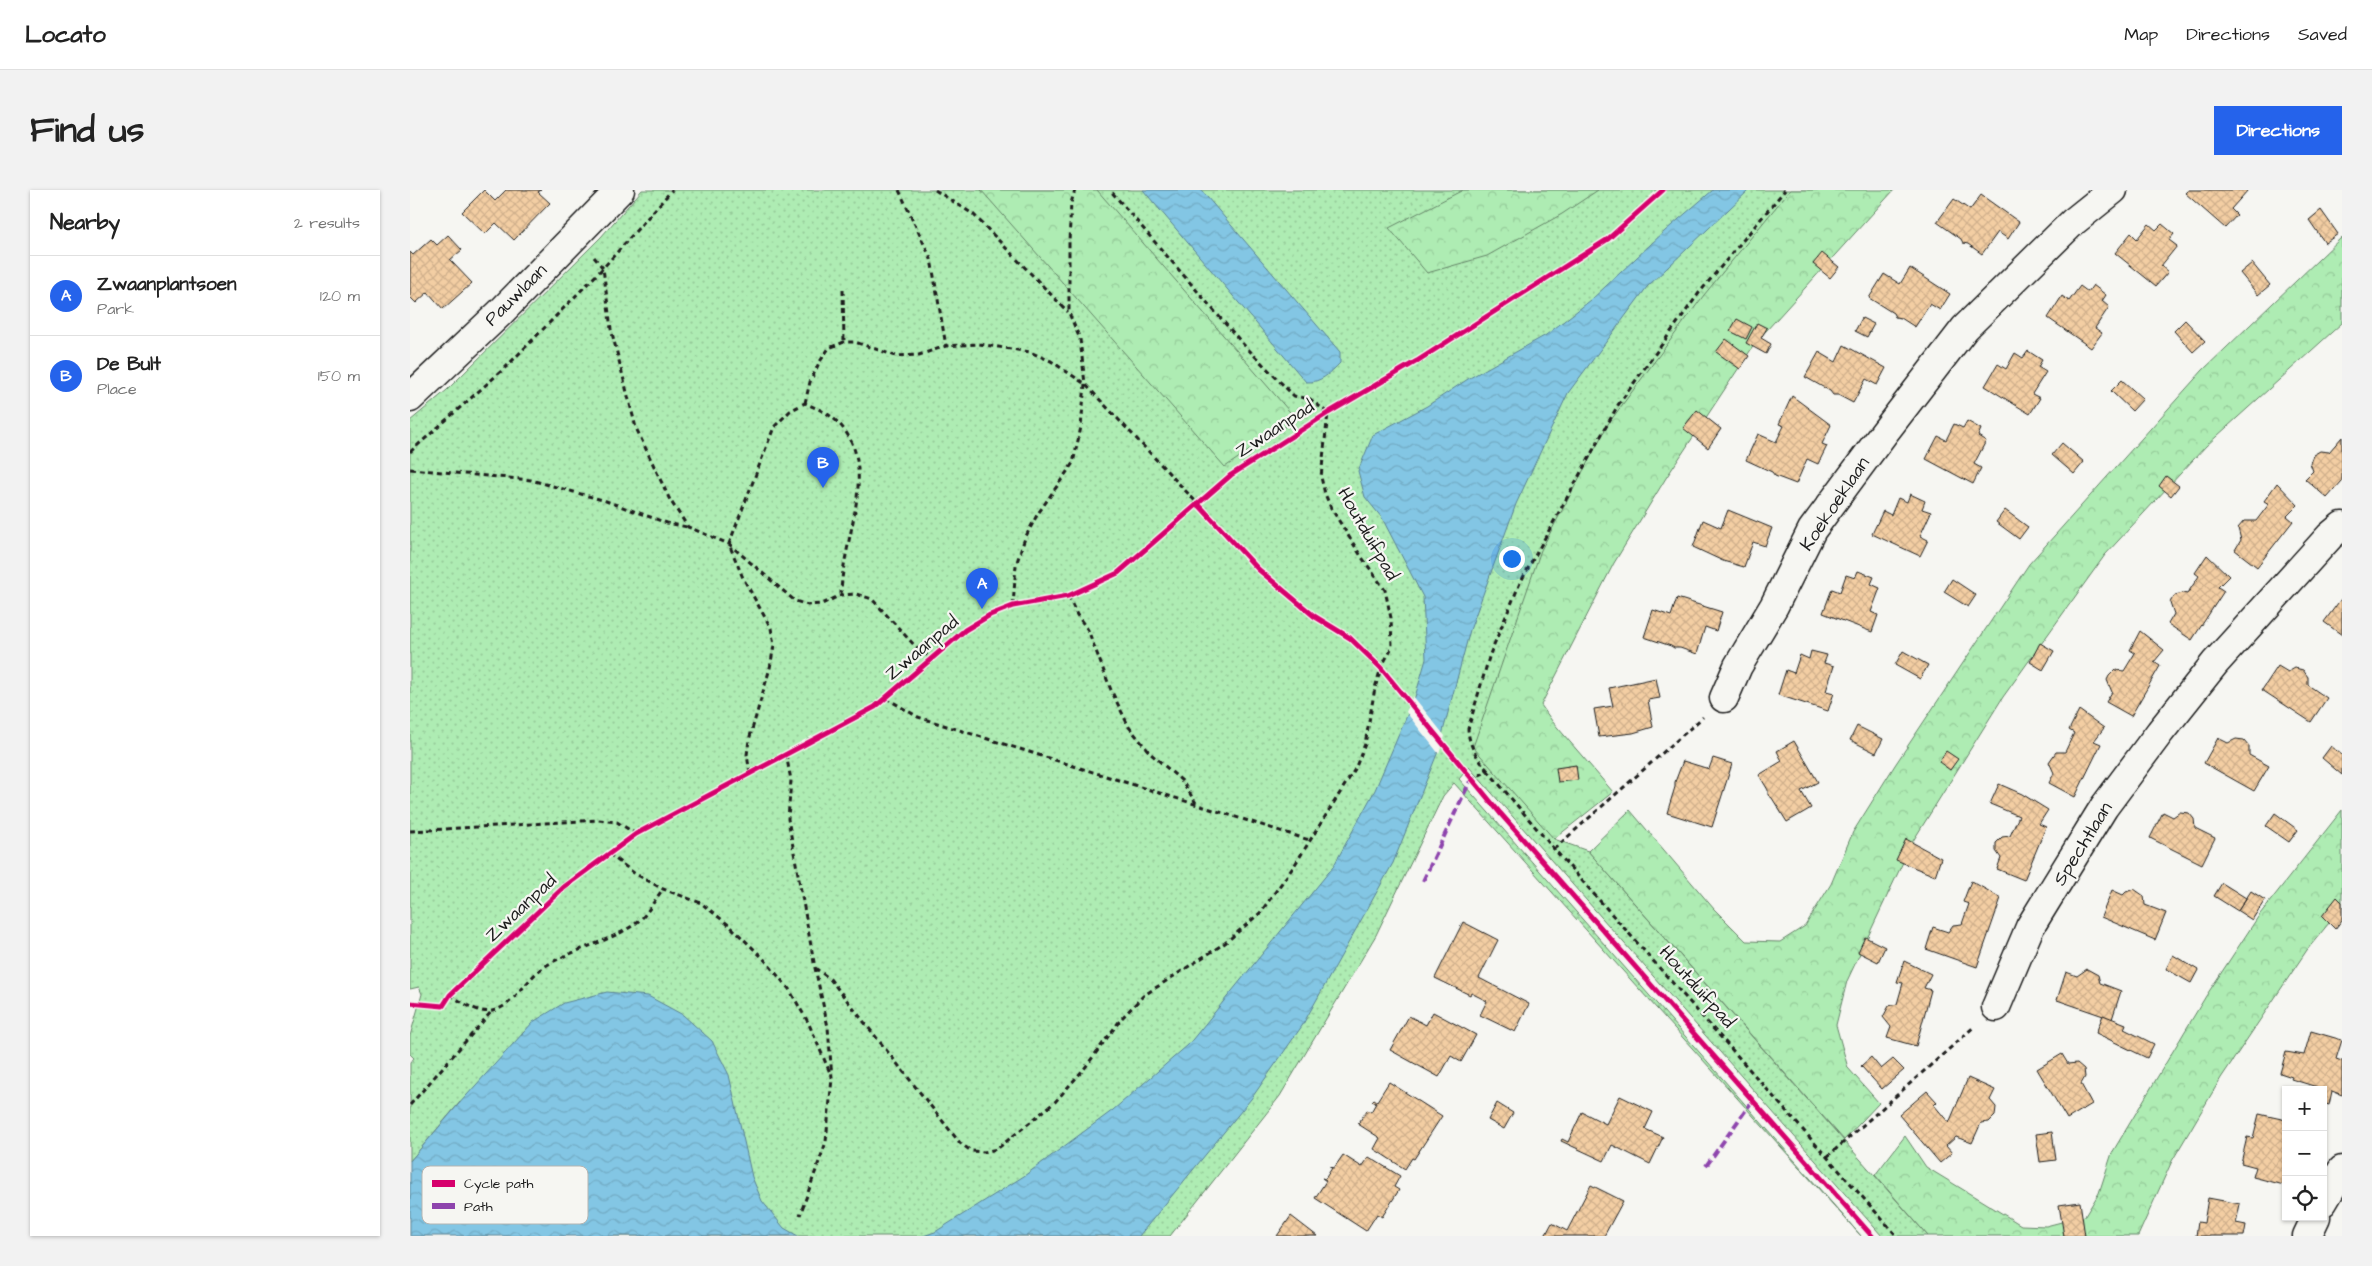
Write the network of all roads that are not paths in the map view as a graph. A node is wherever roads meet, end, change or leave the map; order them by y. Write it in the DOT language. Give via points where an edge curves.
graph roads {
  1 [pos="620,190"];
  2 [pos="2113,190"];
  3 [pos="410,398"];
  4 [pos="2342,526"];
  5 [pos="1724,698"];
  6 [pos="1996,1007"];
  7 [pos="2342,1170"];
  8 [pos="2327,1195"];
  9 [pos="2314,1221"];
  10 [pos="2307,1236"];
  1 -- 3 [label="street, Pauwlaan" via="500,313"];
  2 -- 5 [label="street, Koekoeklaan" via="2074,222 1965,328 1884,433 1812,530"];
  4 -- 6 [label="street, Spechtlaan" via="2215,664 2104,807 2030,927"];
  7 -- 8 [label="street"];
  9 -- 10 [label="street"];
}
